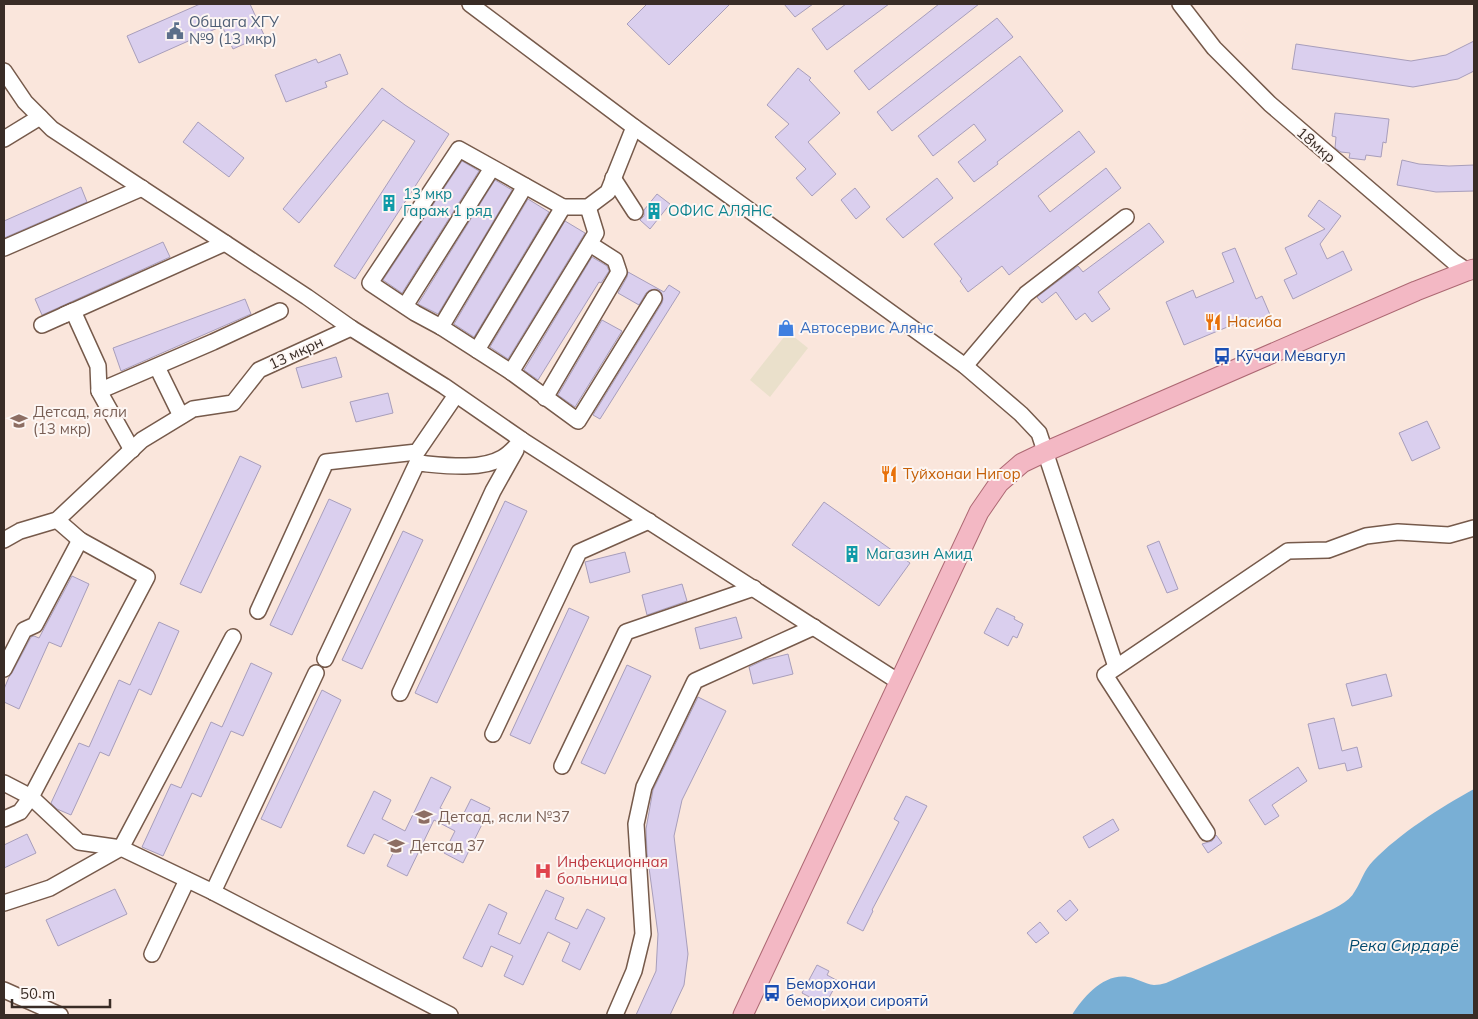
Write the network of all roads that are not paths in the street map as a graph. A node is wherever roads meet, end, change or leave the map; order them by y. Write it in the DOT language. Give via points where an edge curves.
graph roads {
  1 [pos="470,4"];
  2 [pos="1180,4"];
  3 [pos="4,71"];
  4 [pos="40,117"];
  5 [pos="634,127"];
  6 [pos="4,139"];
  7 [pos="492,168"];
  8 [pos="613,178"];
  9 [pos="525,186"];
  10 [pos="142,188"];
  11 [pos="563,207"];
  12 [pos="588,207"];
  13 [pos="635,212"];
  14 [pos="1126,217"];
  15 [pos="225,242"];
  16 [pos="590,244"];
  17 [pos="4,248"];
  18 [pos="1471,270"];
  19 [pos="654,298"];
  20 [pos="404,306"];
  21 [pos="280,311"];
  22 [pos="441,327"];
  23 [pos="351,328"];
  24 [pos="477,350"];
  25 [pos="965,366"];
  26 [pos="157,367"];
  27 [pos="511,372"];
  28 [pos="98,390"];
  29 [pos="456,394"];
  30 [pos="545,398"];
  31 [pos="181,416"];
  32 [pos="522,440"];
  33 [pos="1045,452"];
  34 [pos="127,454"];
  35 [pos="57,520"];
  36 [pos="649,520"];
  37 [pos="1474,528"];
  38 [pos="4,540"];
  39 [pos="80,540"];
  40 [pos="754,588"];
  41 [pos="258,611"];
  42 [pos="814,627"];
  43 [pos="233,636"];
  44 [pos="325,658"];
  45 [pos="1116,667"];
  46 [pos="4,669"];
  47 [pos="316,673"];
  48 [pos="899,682"];
  49 [pos="400,693"];
  50 [pos="492,734"];
  51 [pos="562,766"];
  52 [pos="4,783"];
  53 [pos="31,797"];
  54 [pos="4,819"];
  55 [pos="1207,833"];
  56 [pos="120,848"];
  57 [pos="187,880"];
  58 [pos="212,892"];
  59 [pos="4,904"];
  60 [pos="152,954"];
  61 [pos="4,990"];
  62 [pos="60,1015"];
  63 [pos="450,1015"];
  64 [pos="616,1015"];
  65 [pos="743,1015"];
  1 -- 5 [label="street"];
  2 -- 18 [label="street, 18мкр" via="1214,48 1270,104 1454,262"];
  3 -- 4 [label="street" via="25,102"];
  4 -- 6 [label="street"];
  4 -- 10 [label="street" via="52,129"];
  5 -- 8 [label="street"];
  5 -- 25 [label="street"];
  7 -- 9 [label="street"];
  7 -- 20 [label="street"];
  7 -- 20 [label="street" via="460,149 370,284"];
  8 -- 12 [label="street" via="608,192"];
  8 -- 13 [label="street"];
  9 -- 11 [label="street"];
  9 -- 22 [label="street"];
  10 -- 15 [label="street"];
  10 -- 17 [label="street"];
  11 -- 12 [label="street"];
  11 -- 24 [label="street"];
  12 -- 16 [label="street" via="596,234"];
  14 -- 25 [label="street" via="1026,294"];
  15 -- 23 [label="street"];
  15 -- 28 [label="street" via="42,325 73,311 98,366"];
  16 -- 27 [label="street"];
  16 -- 30 [label="street" via="615,260 619,272"];
  18 -- 33 [label="main road"];
  19 -- 30 [label="street" via="578,421"];
  20 -- 22 [label="street"];
  21 -- 26 [label="street"];
  22 -- 24 [label="street"];
  23 -- 29 [label="street"];
  23 -- 31 [label="street, 13 мкрн" via="260,370 233,403 192,409"];
  24 -- 27 [label="street"];
  25 -- 33 [label="street" via="1039,433"];
  26 -- 28 [label="street"];
  26 -- 31 [label="street"];
  27 -- 30 [label="street"];
  28 -- 34 [label="street"];
  29 -- 32 [label="street"];
  29 -- 41 [label="street" via="417,452 326,462"];
  31 -- 34 [label="street, 13 мкрн" via="142,440"];
  32 -- 36 [label="street"];
  32 -- 44 [label="street" via="502,458 481,465 417,463"];
  32 -- 49 [label="street" via="494,491"];
  33 -- 45 [label="street"];
  33 -- 48 [label="main road" via="1022,463 999,483 979,512"];
  34 -- 35 [label="street, 13 мкрн"];
  35 -- 38 [label="street" via="20,531"];
  35 -- 39 [label="street"];
  36 -- 40 [label="street"];
  36 -- 50 [label="street" via="579,552"];
  37 -- 45 [label="street" via="1449,535 1398,532 1366,536 1328,550 1288,551"];
  39 -- 46 [label="street" via="35,625 24,630"];
  39 -- 53 [label="street" via="147,577"];
  40 -- 42 [label="street"];
  40 -- 51 [label="street" via="626,632"];
  42 -- 48 [label="street"];
  42 -- 64 [label="street" via="695,681 644,787 636,824 643,934 634,971"];
  43 -- 56 [label="street"];
  45 -- 55 [label="street" via="1105,675"];
  47 -- 58 [label="street"];
  48 -- 65 [label="main road"];
  52 -- 53 [label="street"];
  53 -- 54 [label="street" via="20,812"];
  53 -- 56 [label="street" via="79,842"];
  56 -- 57 [label="street"];
  56 -- 59 [label="street" via="50,888"];
  57 -- 58 [label="street"];
  57 -- 60 [label="street"];
  58 -- 63 [label="street"];
  61 -- 62 [label="street"];
}
